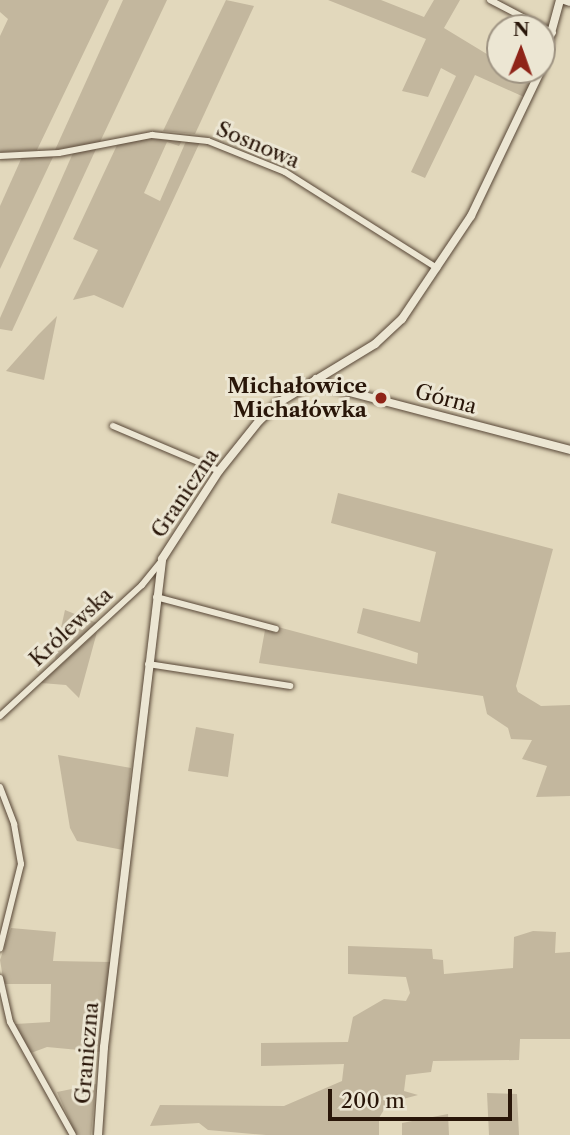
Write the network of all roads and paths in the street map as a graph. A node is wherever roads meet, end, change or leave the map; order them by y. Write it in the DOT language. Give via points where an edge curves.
graph roads {
  1 [pos="491,0"];
  2 [pos="560,0"];
  3 [pos="570,3"];
  4 [pos="517,14"];
  5 [pos="556,19"];
  6 [pos="534,84"];
  7 [pos="0,156"];
  8 [pos="437,268"];
  9 [pos="316,379"];
  10 [pos="113,426"];
  11 [pos="570,450"];
  12 [pos="219,471"];
  13 [pos="162,559"];
  14 [pos="156,597"];
  15 [pos="276,629"];
  16 [pos="148,664"];
  17 [pos="290,686"];
  18 [pos="0,716"];
  19 [pos="0,787"];
  20 [pos="0,948"];
  21 [pos="0,978"];
  22 [pos="73,1135"];
  23 [pos="98,1135"];
  1 -- 4 [label="street"];
  2 -- 3 [label="street"];
  2 -- 5 [label="street, Graniczna"];
  6 -- 8 [label="street, Graniczna" via="496,169"];
  7 -- 8 [label="street, Sosnowa" via="59,153 152,135 208,141 285,172"];
  8 -- 9 [label="street, Graniczna" via="402,320 375,344"];
  9 -- 11 [label="street, Górna" via="334,388"];
  9 -- 12 [label="street, Graniczna" via="278,403"];
  10 -- 12 [label="street"];
  12 -- 13 [label="street, Graniczna"];
  13 -- 14 [label="street, Graniczna"];
  13 -- 18 [label="street, Królewska" via="142,585"];
  14 -- 15 [label="street"];
  14 -- 16 [label="street, Graniczna"];
  16 -- 17 [label="street"];
  16 -- 23 [label="street, Graniczna"];
  19 -- 20 [label="street" via="14,824 21,864"];
  21 -- 22 [label="street" via="10,1022"];
}
